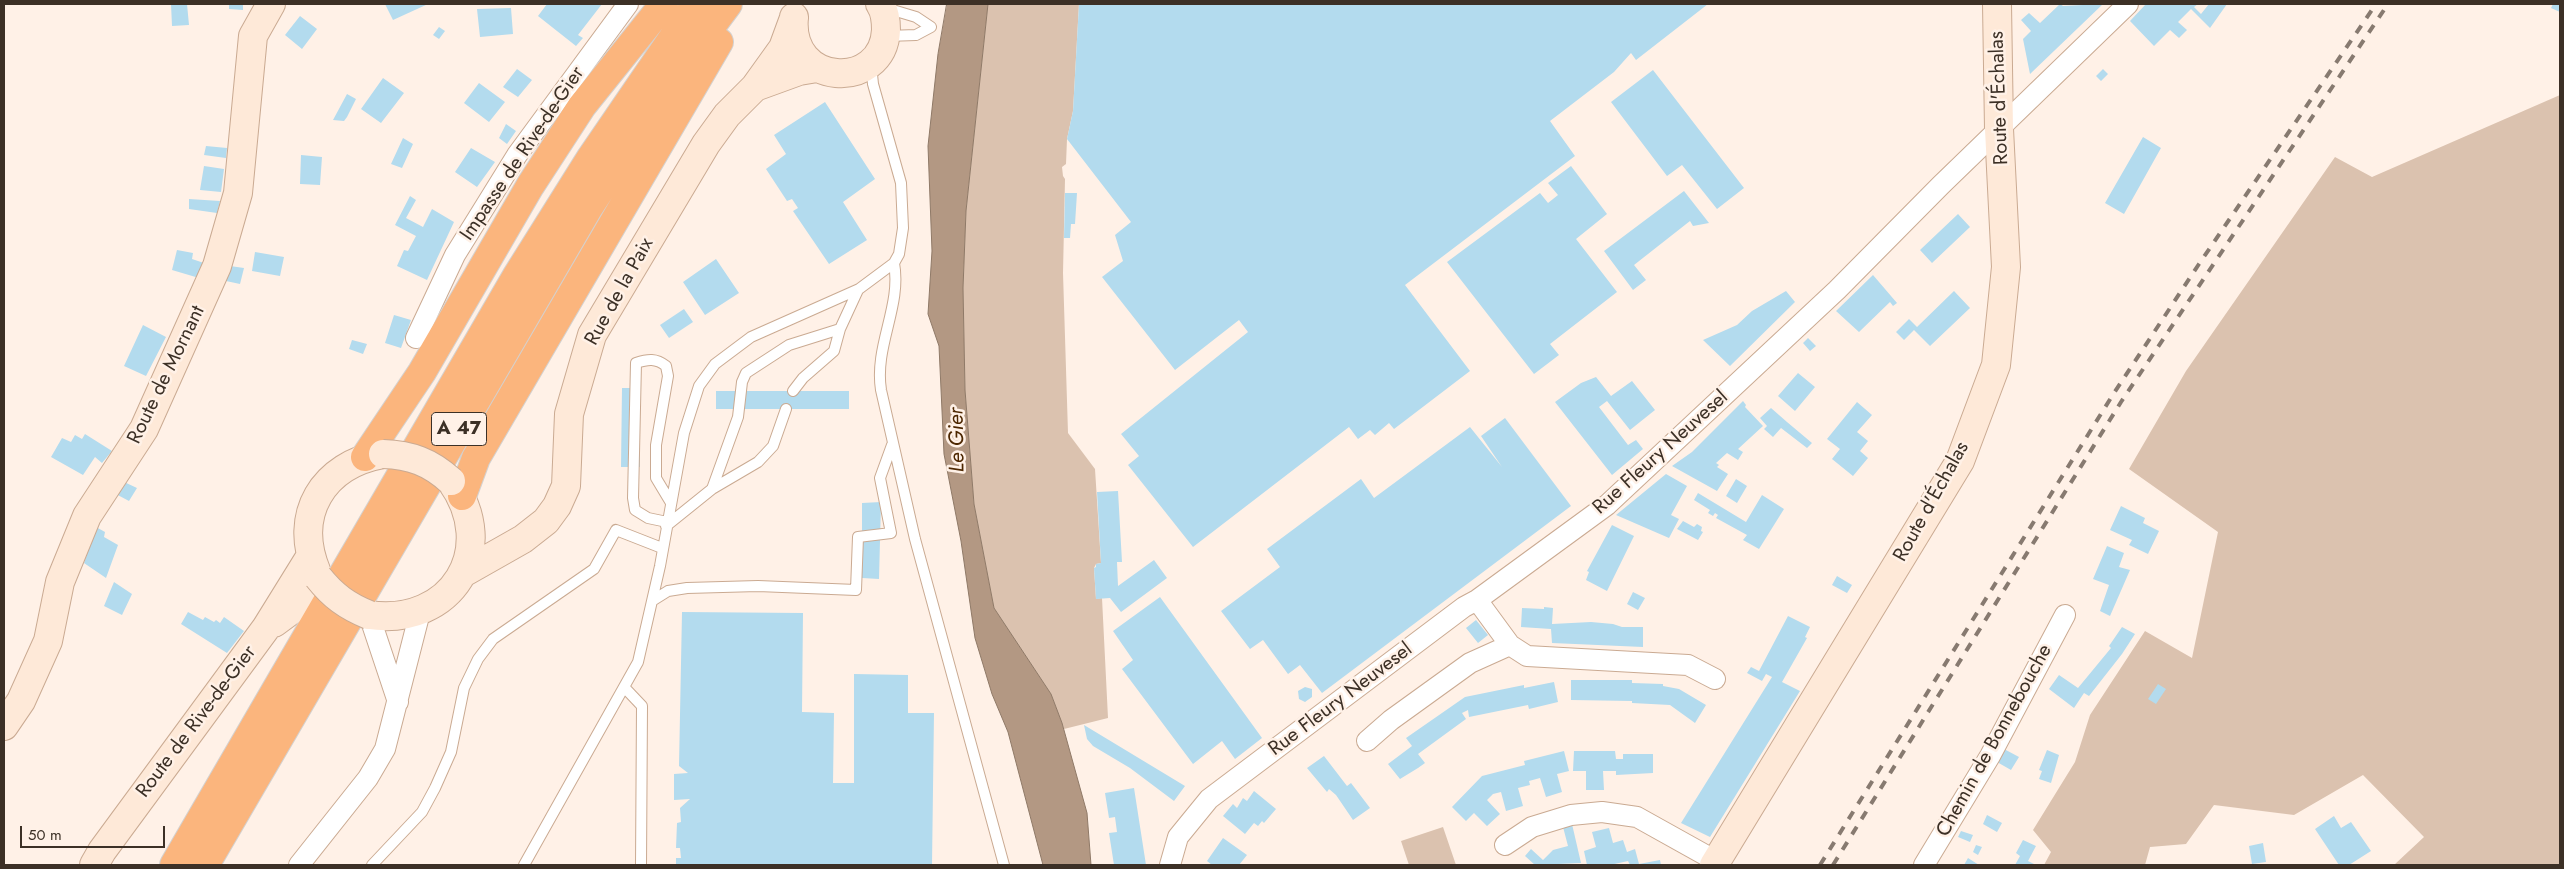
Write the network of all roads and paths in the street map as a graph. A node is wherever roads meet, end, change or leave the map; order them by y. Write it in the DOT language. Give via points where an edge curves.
graph roads {
  1 [pos="271,4"];
  2 [pos="628,4"];
  3 [pos="664,4"];
  4 [pos="696,4"];
  5 [pos="728,4"];
  6 [pos="741,4"];
  7 [pos="1998,4"];
  8 [pos="2128,4"];
  9 [pos="881,5"];
  10 [pos="796,11"];
  11 [pos="886,36"];
  12 [pos="871,62"];
  13 [pos="817,68"];
  14 [pos="755,87"];
  15 [pos="1999,129"];
  16 [pos="894,262"];
  17 [pos="859,288"];
  18 [pos="840,329"];
  19 [pos="416,338"];
  20 [pos="793,391"];
  21 [pos="786,409"];
  22 [pos="892,445"];
  23 [pos="374,456"];
  24 [pos="712,489"];
  25 [pos="461,497"];
  26 [pos="671,503"];
  27 [pos="667,524"];
  28 [pos="522,539"];
  29 [pos="662,548"];
  30 [pos="463,573"];
  31 [pos="320,576"];
  32 [pos="1477,600"];
  33 [pos="652,601"];
  34 [pos="420,612"];
  35 [pos="369,615"];
  36 [pos="2064,615"];
  37 [pos="266,628"];
  38 [pos="1510,645"];
  39 [pos="1715,679"];
  40 [pos="624,687"];
  41 [pos="398,702"];
  42 [pos="4,726"];
  43 [pos="1367,741"];
  44 [pos="1505,845"];
  45 [pos="1715,863"];
  46 [pos="94,865"];
  47 [pos="174,865"];
  48 [pos="205,865"];
  49 [pos="299,865"];
  50 [pos="372,865"];
  51 [pos="524,865"];
  52 [pos="641,865"];
  53 [pos="1004,865"];
  54 [pos="1170,865"];
  55 [pos="1924,865"];
  1 -- 42 [label="main road, Route de Mornant" via="253,36 238,193 218,266 144,429 87,516 60,582 48,641 22,701"];
  2 -- 19 [label="street, Impasse de Rive-de-Gier" via="512,163 455,255"];
  3 -- 23 [label="highway" via="582,106 530,186"];
  4 -- 47 [label="highway, A 47" via="590,159 516,277"];
  5 -- 48 [label="highway, A 47" via="681,67 589,207"];
  6 -- 25 [label="highway" via="476,458"];
  7 -- 15 [label="main road, Route d'Échalas"];
  8 -- 15 [label="street, Rue Fleury Neuvesel"];
  9 -- 11 [label="main road"];
  9 -- 11 [label="lane" via="916,17 931,27 916,35"];
  10 -- 13 [label="main road" via="793,33 798,48"];
  10 -- 14 [label="main road, Rue de la Paix" via="783,48"];
  11 -- 12 [label="main road"];
  12 -- 13 [label="main road" via="845,74"];
  12 -- 16 [label="lane" via="873,84 901,183 903,228 899,254"];
  13 -- 14 [label="main road, Rue de la Paix"];
  14 -- 28 [label="main road, Rue de la Paix" via="727,115 706,144 592,335 569,414 566,486 546,522"];
  15 -- 32 [label="street, Rue Fleury Neuvesel" via="1837,290 1607,505"];
  15 -- 45 [label="main road, Route d'Échalas" via="2006,267 1996,365 1963,452"];
  16 -- 17 [label="lane"];
  16 -- 22 [label="lane" via="897,282 878,372"];
  17 -- 18 [label="lane"];
  17 -- 26 [label="lane" via="751,337 715,364 699,386 684,433"];
  18 -- 20 [label="lane" via="834,351"];
  18 -- 24 [label="lane" via="789,345 746,373 738,417"];
  21 -- 24 [label="lane" via="773,446 758,462"];
  22 -- 33 [label="lane" via="880,478 891,533 858,537 856,590 758,586 687,588 668,592"];
  22 -- 53 [label="lane"];
  23 -- 25 [label="main road, bridge" via="402,454 420,459 437,468"];
  23 -- 31 [label="main road" via="339,471 319,493 307,536"];
  24 -- 27 [label="lane"];
  25 -- 28 [label="main road" via="485,529"];
  25 -- 30 [label="main road" via="472,532"];
  26 -- 27 [label="lane"];
  26 -- 27 [label="lane" via="656,478 656,445 668,376 666,366 658,360 646,359 636,363 632,498 635,510"];
  27 -- 29 [label="lane"];
  28 -- 30 [label="main road, Rue de la Paix"];
  29 -- 33 [label="lane"];
  29 -- 50 [label="lane" via="616,530 594,569 493,639 478,659 464,688 452,752 435,788 422,812"];
  30 -- 34 [label="main road" via="449,592"];
  31 -- 35 [label="main road, bridge" via="349,607"];
  31 -- 37 [label="main road, Route de Rive-de-Gier"];
  31 -- 37 [label="main road, Route de Rive-de-Gier" via="301,603"];
  32 -- 38 [label="street"];
  32 -- 54 [label="street, Rue Fleury Neuvesel" via="1209,799 1178,837"];
  33 -- 40 [label="lane" via="638,662"];
  34 -- 35 [label="main road" via="386,618"];
  34 -- 41 [label="street"];
  35 -- 41 [label="street"];
  36 -- 55 [label="street, Chemin de Bonnebouche" via="1990,756"];
  37 -- 46 [label="main road, Route de Rive-de-Gier"];
  38 -- 39 [label="street" via="1528,656 1688,665"];
  38 -- 43 [label="street" via="1470,663"];
  40 -- 51 [label="lane"];
  40 -- 52 [label="lane" via="642,706"];
  41 -- 49 [label="street" via="385,749 368,778"];
  44 -- 45 [label="street" via="1532,827 1572,815 1602,812 1637,817"];
}
